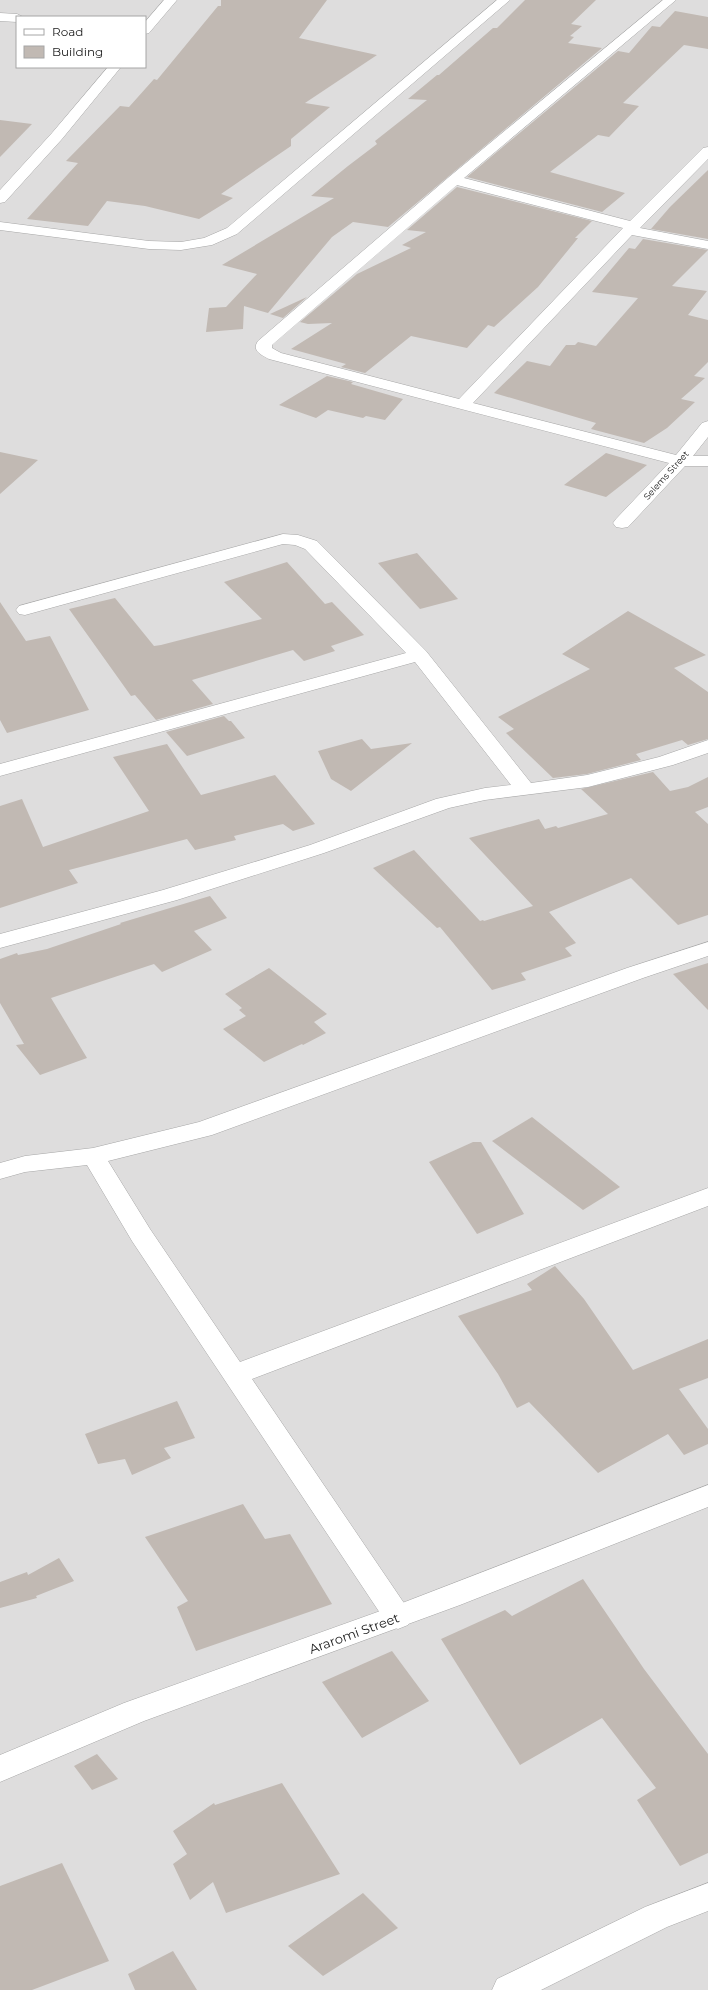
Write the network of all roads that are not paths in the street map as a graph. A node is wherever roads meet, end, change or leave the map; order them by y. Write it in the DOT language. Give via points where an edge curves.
graph roads {
  1 [pos="172,0"];
  2 [pos="504,0"];
  3 [pos="670,0"];
  4 [pos="0,17"];
  5 [pos="16,18"];
  6 [pos="146,29"];
  7 [pos="114,68"];
  8 [pos="708,151"];
  9 [pos="454,180"];
  10 [pos="0,200"];
  11 [pos="0,226"];
  12 [pos="630,228"];
  13 [pos="708,245"];
  14 [pos="463,404"];
  15 [pos="708,426"];
  16 [pos="680,461"];
  17 [pos="708,461"];
  18 [pos="622,523"];
  19 [pos="25,610"];
  20 [pos="419,655"];
  21 [pos="708,746"];
  22 [pos="0,770"];
  23 [pos="525,789"];
  24 [pos="0,941"];
  25 [pos="708,949"];
  26 [pos="93,1156"];
  27 [pos="0,1170"];
  28 [pos="708,1197"];
  29 [pos="234,1375"];
  30 [pos="708,1496"];
  31 [pos="398,1617"];
  32 [pos="0,1769"];
  33 [pos="708,1897"];
  34 [pos="508,1990"];
  1 -- 6 [label="street"];
  2 -- 11 [label="street" via="232,231 207,242 175,246"];
  3 -- 9 [label="street"];
  4 -- 5 [label="street"];
  7 -- 10 [label="street" via="57,136 13,176"];
  8 -- 12 [label="street"];
  9 -- 12 [label="street"];
  9 -- 14 [label="street" via="264,344 264,350 275,356"];
  12 -- 13 [label="street"];
  12 -- 14 [label="street"];
  14 -- 16 [label="street"];
  15 -- 16 [label="street, Selems Street"];
  16 -- 17 [label="street"];
  16 -- 18 [label="street, Selems Street"];
  19 -- 20 [label="street" via="283,539 298,540 311,545"];
  20 -- 22 [label="street"];
  20 -- 23 [label="street"];
  21 -- 23 [label="street" via="666,761 588,780"];
  23 -- 24 [label="street" via="443,803 317,849 178,892"];
  25 -- 26 [label="street" via="204,1129"];
  26 -- 27 [label="street" via="25,1164"];
  26 -- 29 [label="street" via="141,1235"];
  28 -- 29 [label="street"];
  29 -- 31 [label="street"];
  30 -- 31 [label="street, Araromi Street"];
  31 -- 32 [label="street, Araromi Street" via="148,1707"];
  33 -- 34 [label="street" via="656,1917"];
}
